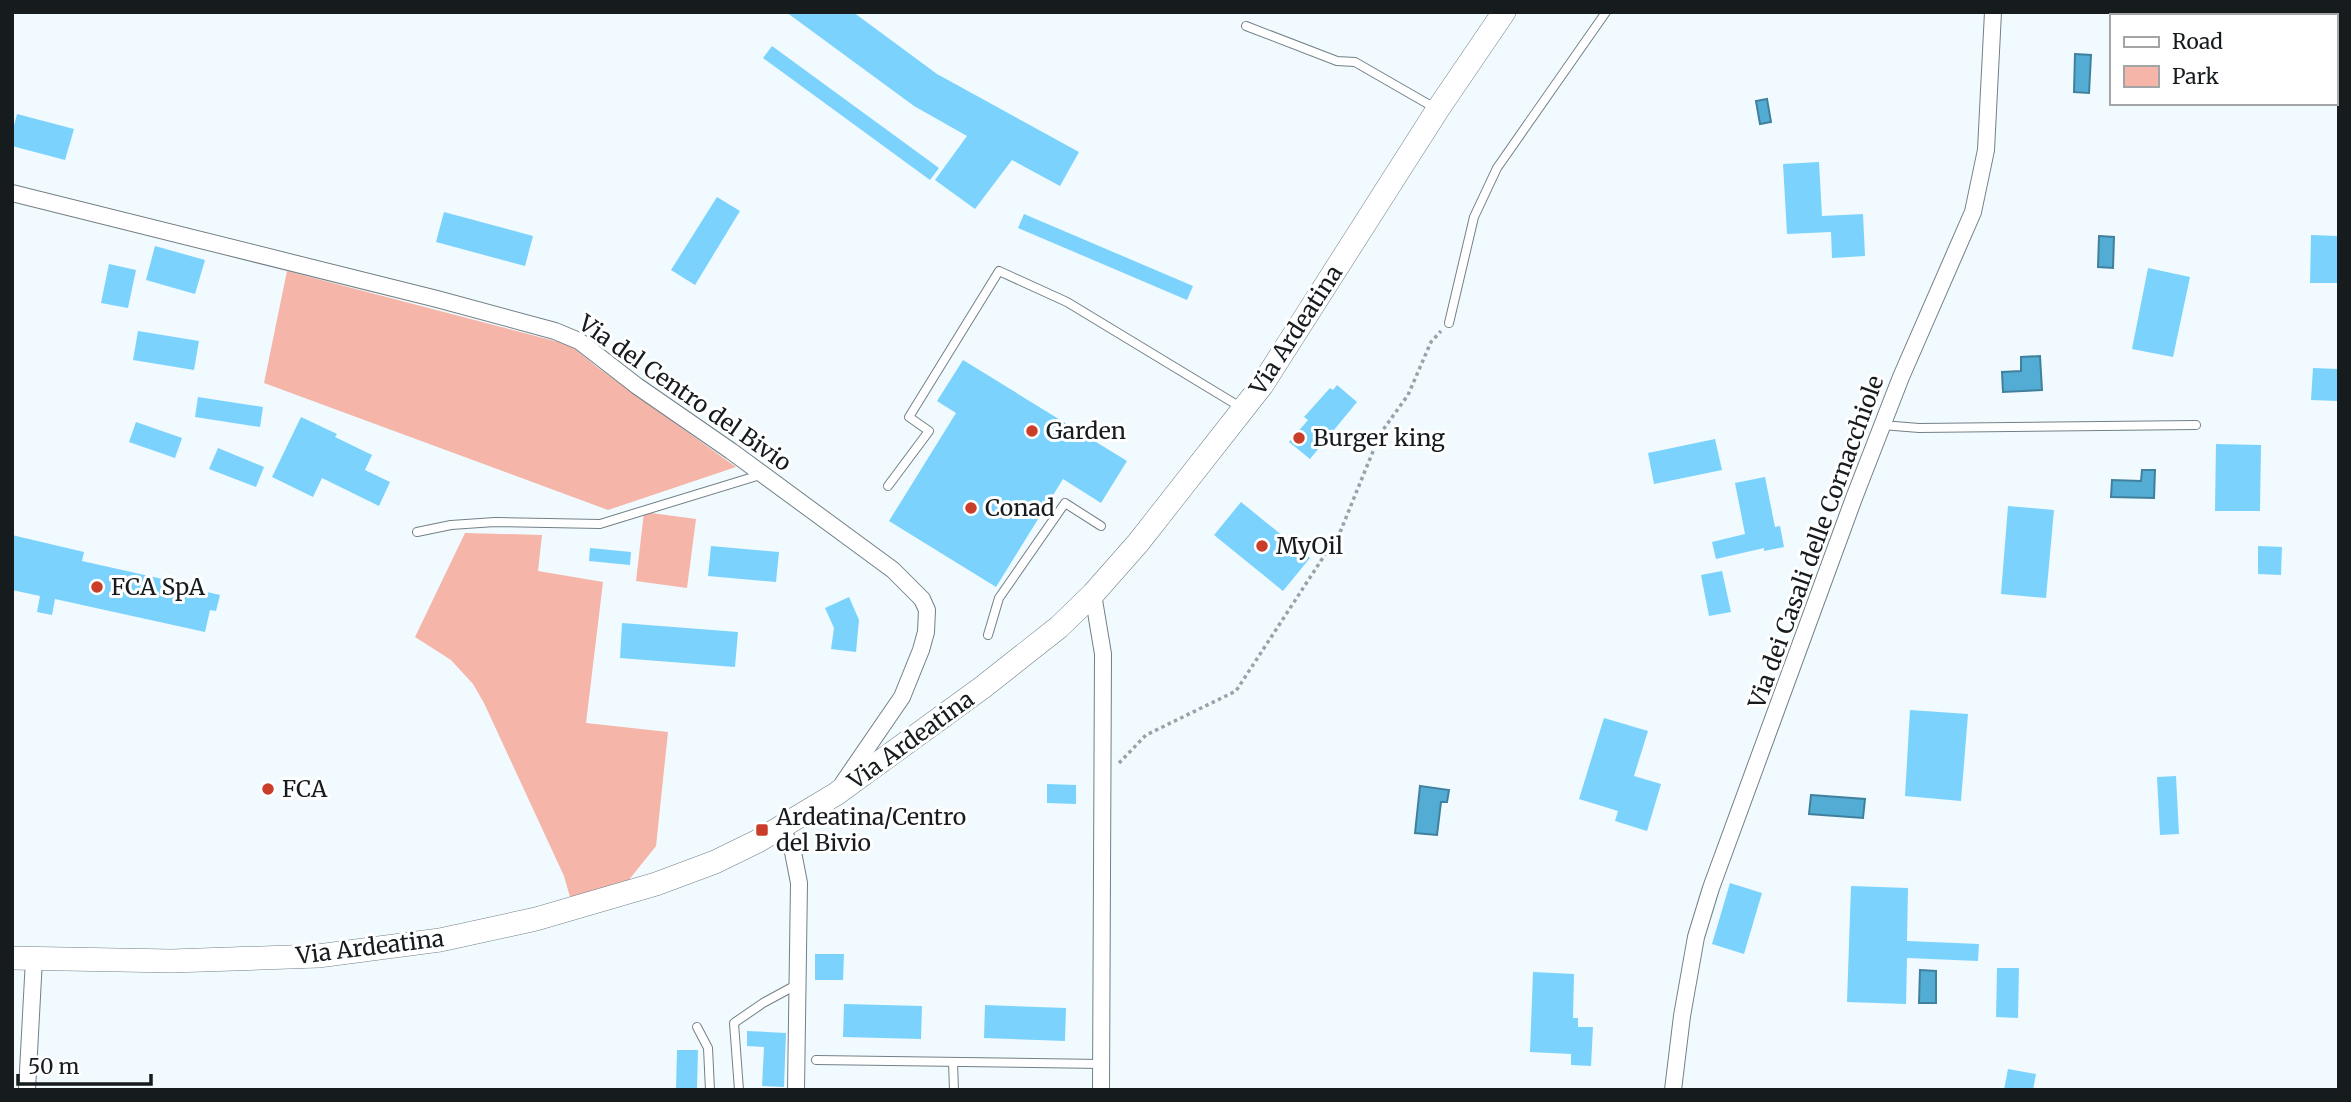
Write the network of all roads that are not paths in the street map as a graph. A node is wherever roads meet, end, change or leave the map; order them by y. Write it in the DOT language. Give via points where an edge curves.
graph roads {
  1 [pos="1504,12"];
  2 [pos="1606,12"];
  3 [pos="1993,12"];
  4 [pos="1246,26"];
  5 [pos="1438,109"];
  6 [pos="12,193"];
  7 [pos="1449,323"];
  8 [pos="1244,410"];
  9 [pos="1882,425"];
  10 [pos="2196,425"];
  11 [pos="763,474"];
  12 [pos="888,486"];
  13 [pos="1101,526"];
  14 [pos="417,532"];
  15 [pos="1093,594"];
  16 [pos="988,635"];
  17 [pos="836,794"];
  18 [pos="782,828"];
  19 [pos="23,958"];
  20 [pos="798,984"];
  21 [pos="698,1027"];
  22 [pos="816,1060"];
  23 [pos="953,1062"];
  24 [pos="1101,1064"];
  25 [pos="27,1090"];
  26 [pos="710,1090"];
  27 [pos="739,1090"];
  28 [pos="796,1090"];
  29 [pos="954,1090"];
  30 [pos="1101,1090"];
  31 [pos="1673,1090"];
  1 -- 5 [label="main road, Via Ardeatina"];
  2 -- 7 [label="lane" via="1497,168 1474,216"];
  3 -- 9 [label="street, Via dei Casali delle Cornacchiole" via="1989,127 1980,189 1965,235"];
  4 -- 5 [label="lane" via="1337,61 1355,62"];
  5 -- 8 [label="main road, Via Ardeatina"];
  6 -- 11 [label="street, Via del Centro del Bivio" via="555,331 579,341"];
  8 -- 12 [label="lane" via="1068,302 999,271 909,417 929,431"];
  8 -- 15 [label="main road, Via Ardeatina"];
  9 -- 10 [label="lane"];
  9 -- 31 [label="street, Via dei Casali delle Cornacchiole" via="1711,888 1696,937"];
  11 -- 14 [label="lane" via="600,524 495,522"];
  11 -- 17 [label="street, Via del Centro del Bivio" via="893,570 919,595 927,610 921,650 902,697"];
  13 -- 16 [label="lane" via="1065,503 999,598"];
  15 -- 17 [label="main road, Via Ardeatina" via="1019,660"];
  15 -- 24 [label="street" via="1103,653"];
  17 -- 18 [label="main road, Via Ardeatina"];
  18 -- 19 [label="main road, Via Ardeatina" via="715,862 645,889 440,940 318,956 172,961"];
  18 -- 20 [label="street" via="798,876"];
  19 -- 25 [label="street"];
  20 -- 27 [label="lane" via="734,1023"];
  20 -- 28 [label="street"];
  21 -- 26 [label="lane" via="708,1048"];
  22 -- 23 [label="lane"];
  23 -- 24 [label="lane"];
  23 -- 29 [label="lane"];
  24 -- 30 [label="street"];
}
